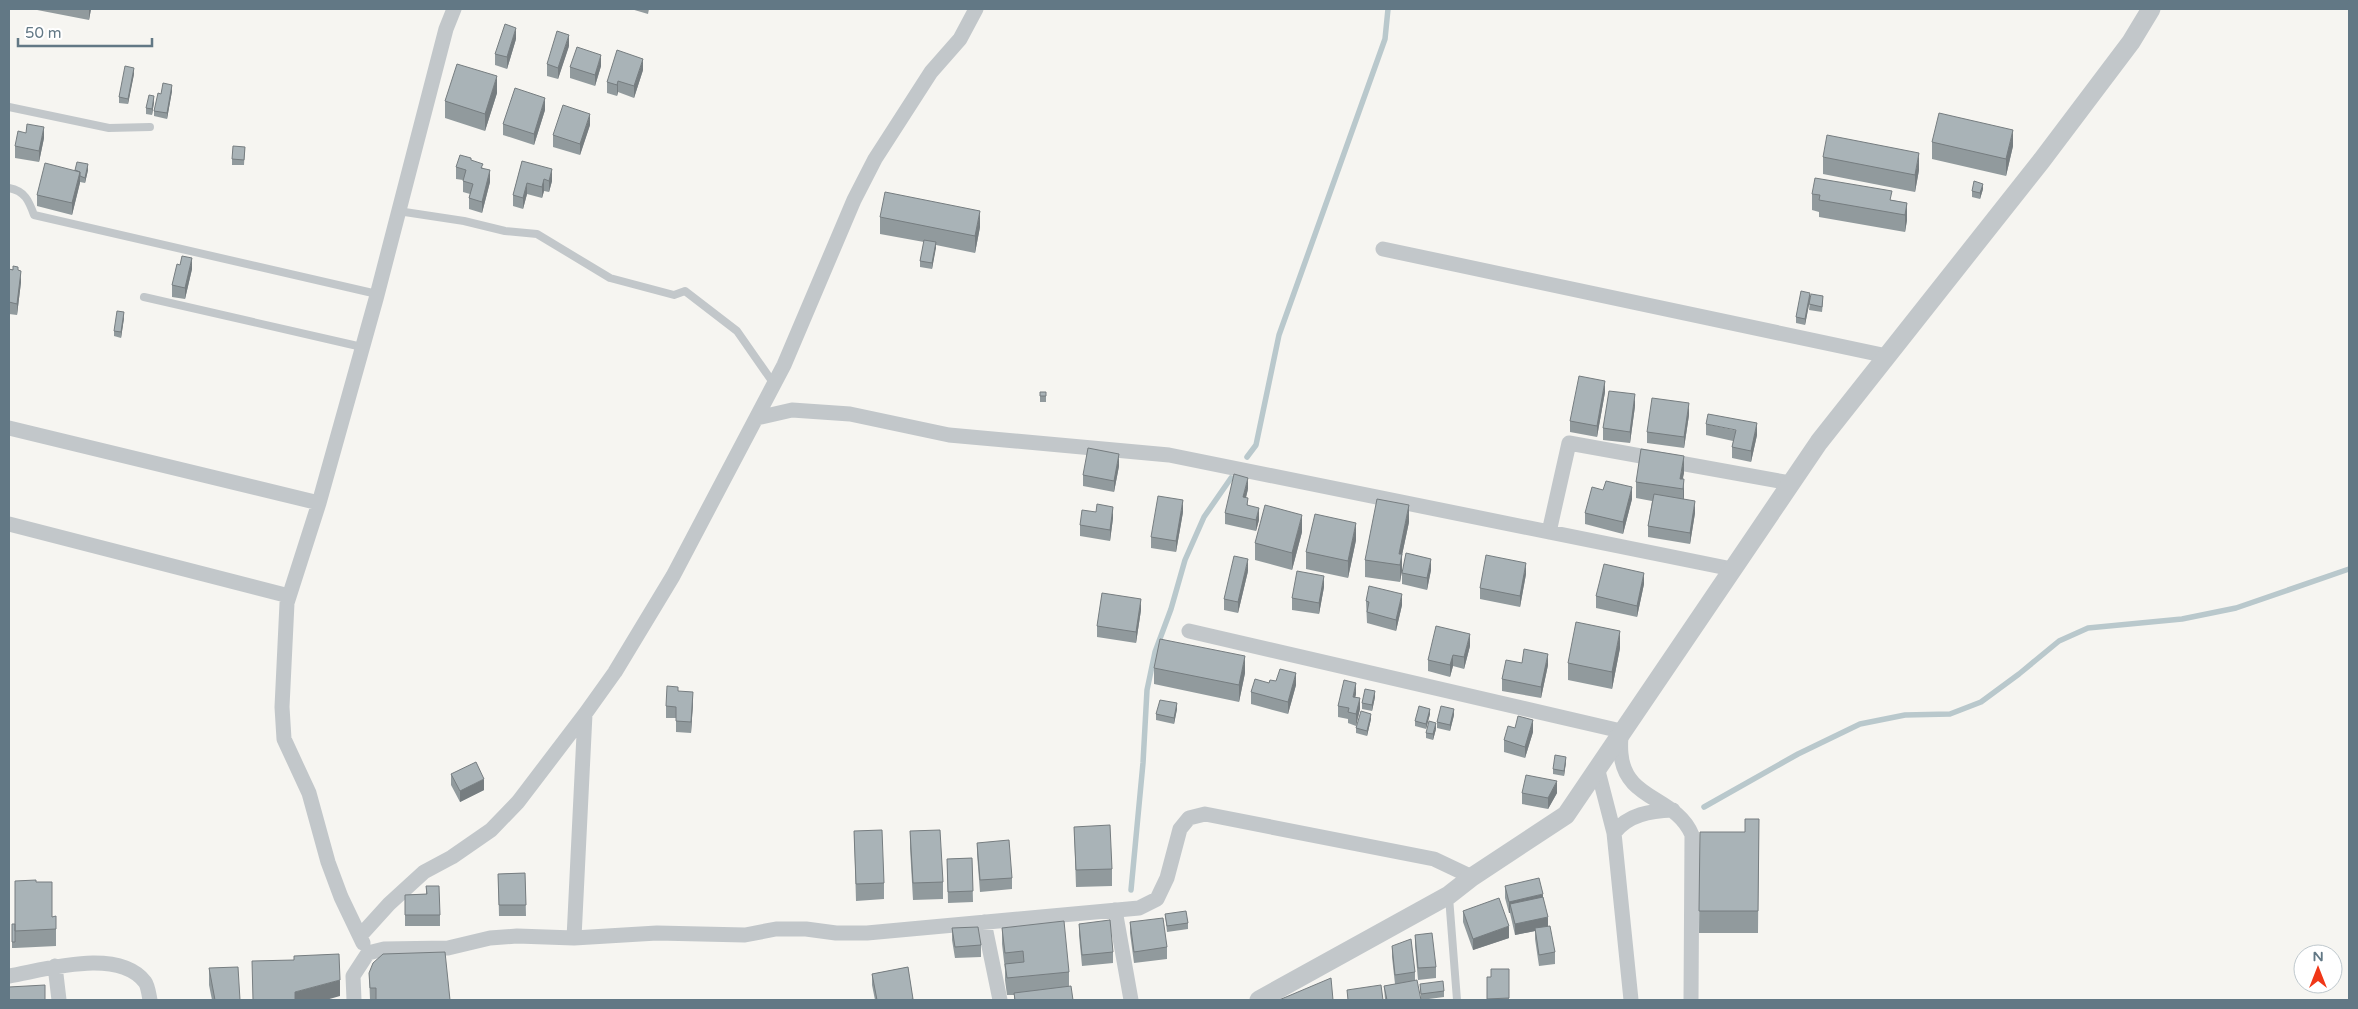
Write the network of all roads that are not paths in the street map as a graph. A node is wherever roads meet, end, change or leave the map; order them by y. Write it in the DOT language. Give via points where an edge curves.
graph roads {
  1 [pos="454,9"];
  2 [pos="976,9"];
  3 [pos="2151,9"];
  4 [pos="9,107"];
  5 [pos="150,127"];
  6 [pos="9,188"];
  7 [pos="398,211"];
  8 [pos="1383,249"];
  9 [pos="377,294"];
  10 [pos="144,297"];
  11 [pos="362,347"];
  12 [pos="1887,356"];
  13 [pos="774,384"];
  14 [pos="756,418"];
  15 [pos="9,428"];
  16 [pos="1790,484"];
  17 [pos="319,503"];
  18 [pos="9,524"];
  19 [pos="1550,532"];
  20 [pos="1732,569"];
  21 [pos="289,596"];
  22 [pos="1189,632"];
  23 [pos="585,714"];
  24 [pos="1621,731"];
  25 [pos="1597,767"];
  26 [pos="1675,810"];
  27 [pos="1614,833"];
  28 [pos="1472,877"];
  29 [pos="1449,895"];
  30 [pos="1115,910"];
  31 [pos="984,922"];
  32 [pos="360,936"];
  33 [pos="574,938"];
  34 [pos="368,953"];
  35 [pos="55,966"];
  36 [pos="9,976"];
  37 [pos="58,1000"];
  38 [pos="150,1000"];
  39 [pos="354,1000"];
  40 [pos="1000,1000"];
  41 [pos="1131,1000"];
  42 [pos="1259,1000"];
  43 [pos="1457,1000"];
  44 [pos="1631,1000"];
  45 [pos="1691,1000"];
  1 -- 7 [label="street"];
  2 -- 13 [label="street" via="960,39 931,72 875,159"];
  3 -- 12 [label="street" via="2131,42 2042,160"];
  4 -- 5 [label="lane" via="109,128"];
  6 -- 9 [label="lane" via="28,198 34,215"];
  7 -- 9 [label="street"];
  7 -- 13 [label="lane" via="537,234 610,278 674,295 686,292 737,331"];
  8 -- 12 [label="street"];
  9 -- 11 [label="street"];
  10 -- 11 [label="lane"];
  11 -- 17 [label="street"];
  12 -- 16 [label="street"];
  13 -- 14 [label="street"];
  14 -- 19 [label="street" via="792,410 850,414 949,435 1169,455"];
  14 -- 23 [label="street" via="668,584 615,672"];
  15 -- 17 [label="street"];
  16 -- 19 [label="street" via="1569,443"];
  16 -- 20 [label="street"];
  17 -- 21 [label="street"];
  18 -- 21 [label="street"];
  19 -- 20 [label="street"];
  20 -- 24 [label="street"];
  21 -- 32 [label="street" via="284,641 284,739 308,794 341,897"];
  22 -- 24 [label="street"];
  23 -- 32 [label="street" via="518,802 491,830 424,872"];
  23 -- 33 [label="street"];
  24 -- 25 [label="street"];
  24 -- 26 [label="street" via="1621,754 1631,780 1645,795"];
  25 -- 27 [label="street"];
  25 -- 28 [label="street" via="1566,815"];
  26 -- 27 [label="street" via="1645,813"];
  26 -- 45 [label="street" via="1687,822 1692,834"];
  27 -- 44 [label="street"];
  28 -- 29 [label="street"];
  28 -- 30 [label="street" via="1434,859 1205,814 1189,818 1180,830 1168,878 1157,899 1139,908"];
  29 -- 42 [label="street"];
  29 -- 43 [label="lane"];
  30 -- 31 [label="street"];
  30 -- 41 [label="street"];
  31 -- 33 [label="street" via="867,933 776,929 745,935 658,933"];
  31 -- 40 [label="street"];
  32 -- 34 [label="street"];
  33 -- 34 [label="street" via="490,938 448,948 384,949"];
  34 -- 39 [label="street" via="353,976"];
  35 -- 36 [label="street"];
  35 -- 37 [label="street"];
  35 -- 38 [label="street" via="102,963 133,971 146,983"];
}
